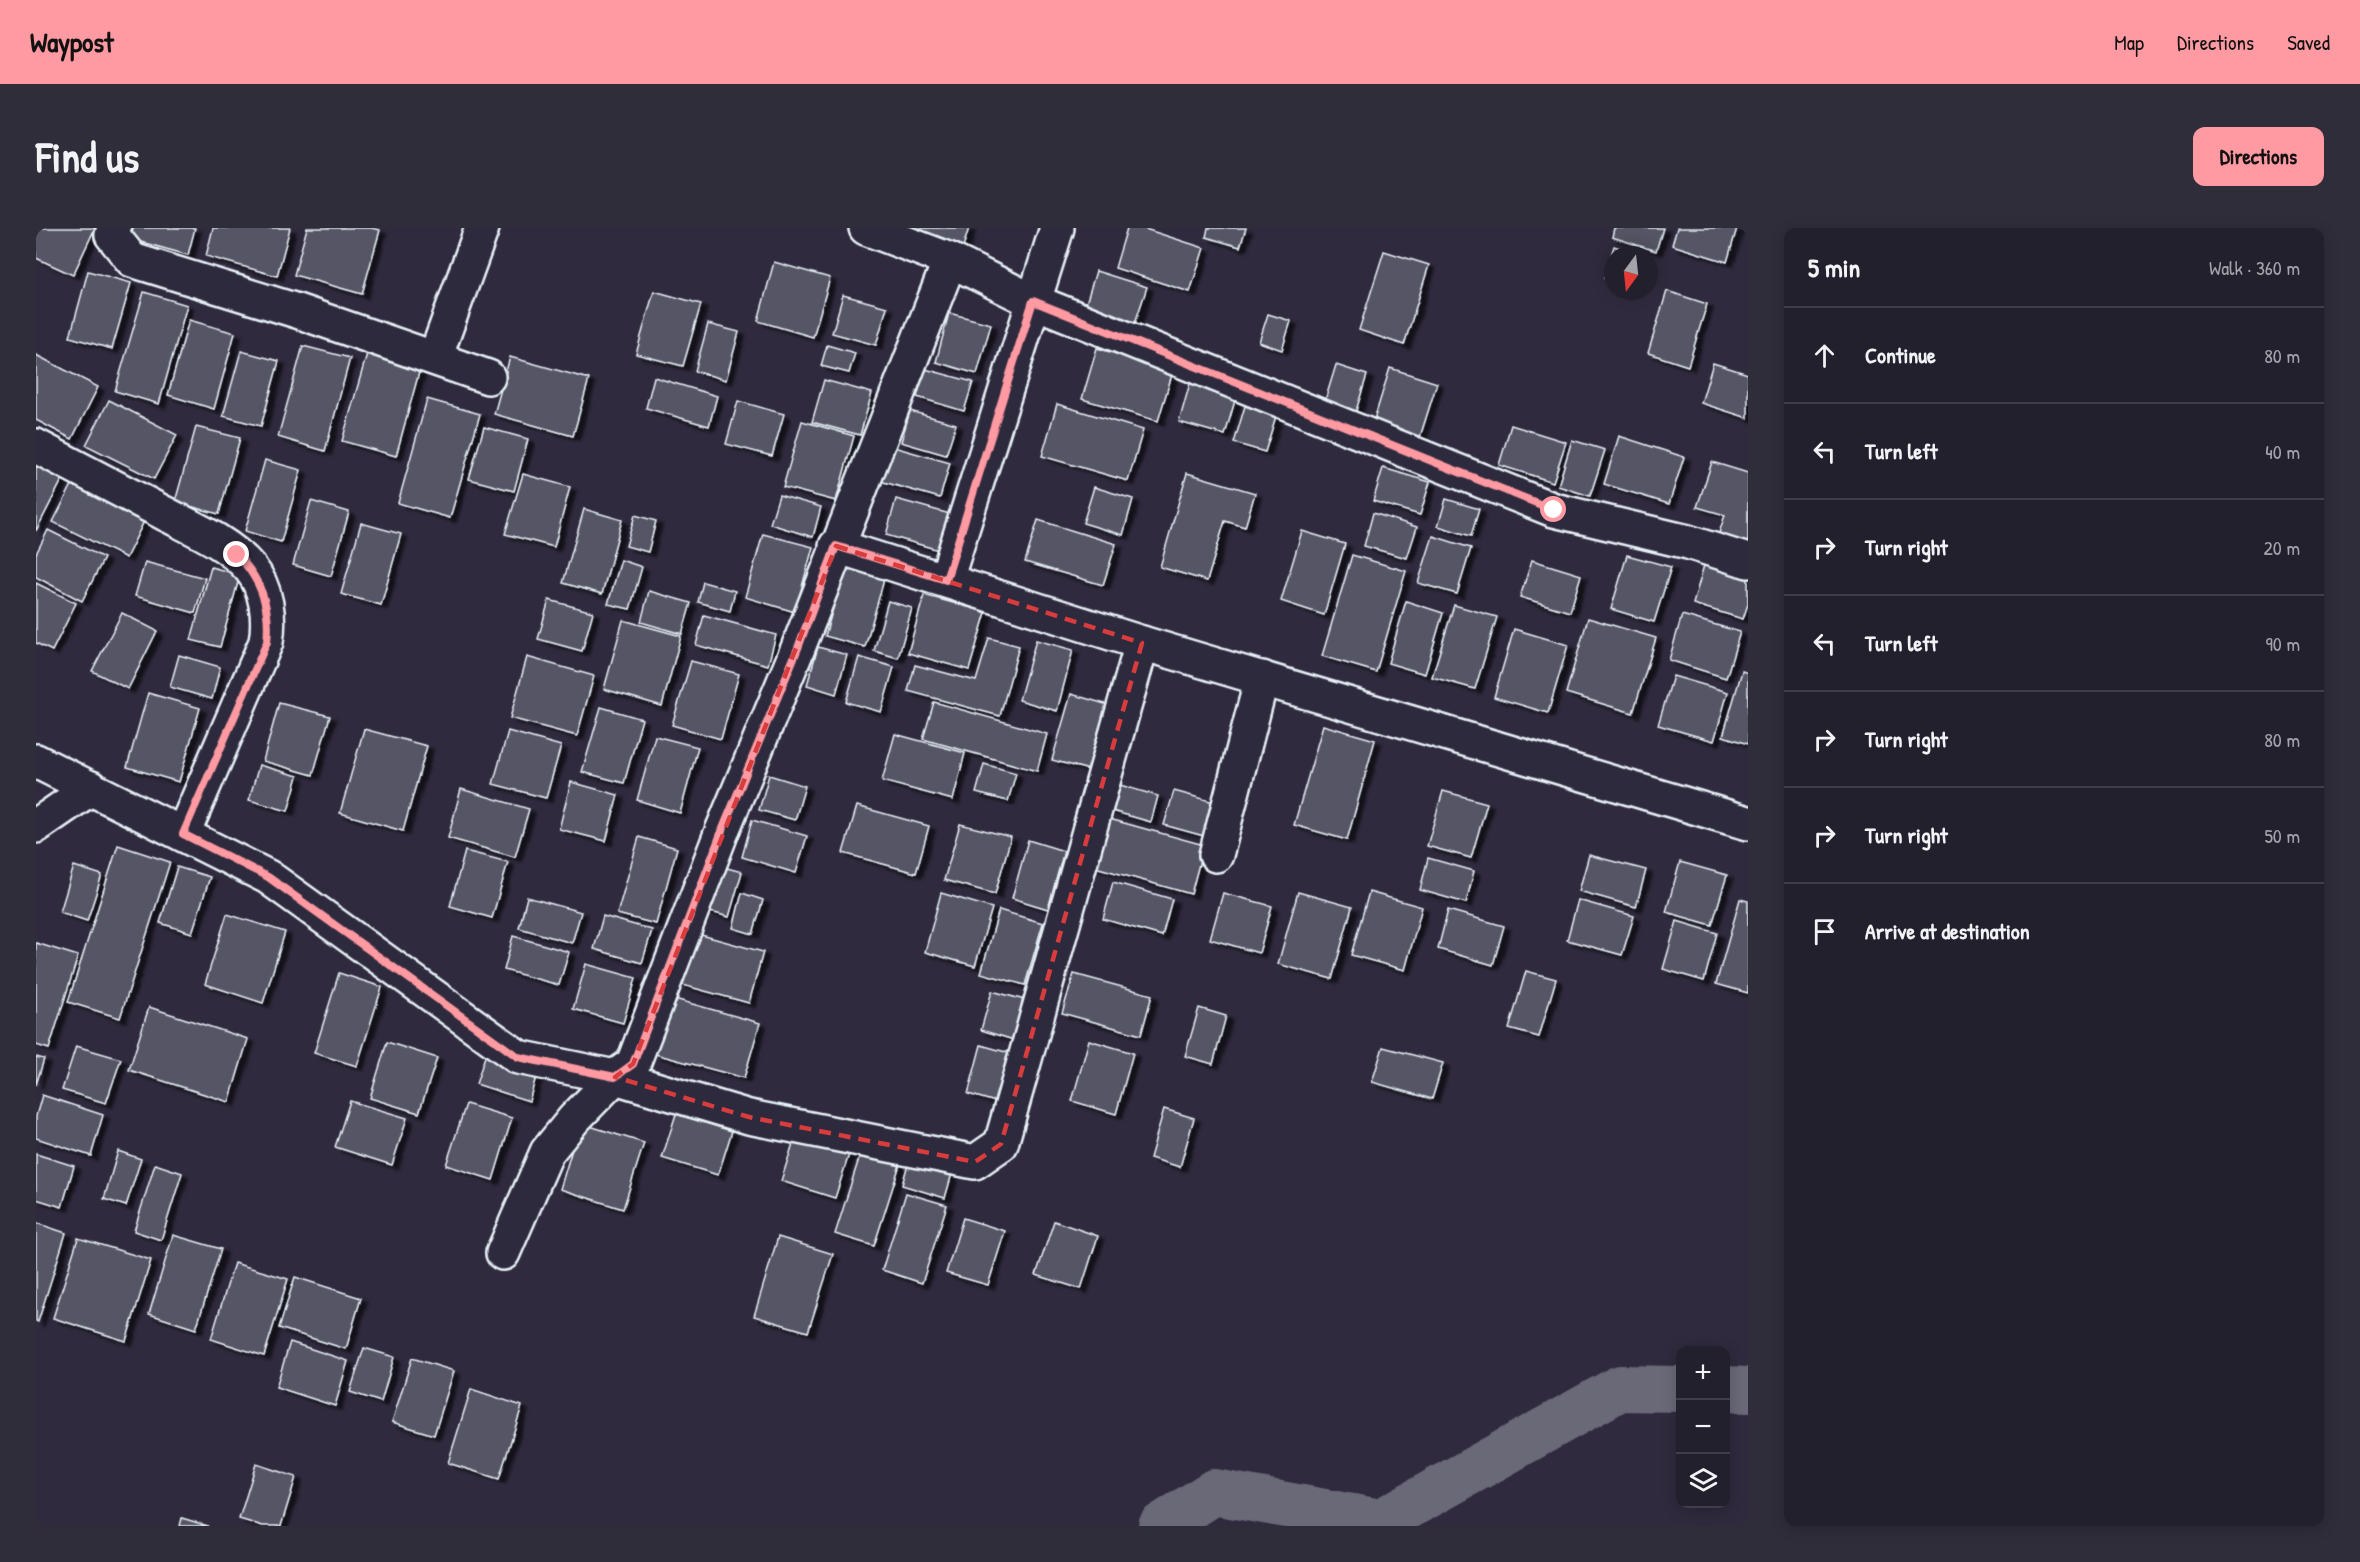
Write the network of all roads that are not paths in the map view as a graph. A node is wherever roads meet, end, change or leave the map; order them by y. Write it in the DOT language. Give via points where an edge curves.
graph roads {
  1 [pos="114,228"];
  2 [pos="482,228"];
  3 [pos="866,228"];
  4 [pos="1057,228"];
  5 [pos="950,260"];
  6 [pos="1033,301"];
  7 [pos="435,358"];
  8 [pos="488,377"];
  9 [pos="36,446"];
  10 [pos="836,546"];
  11 [pos="1748,561"];
  12 [pos="946,580"];
  13 [pos="1142,643"];
  14 [pos="1262,678"];
  15 [pos="36,761"];
  16 [pos="91,788"];
  17 [pos="1748,823"];
  18 [pos="36,826"];
  19 [pos="183,834"];
  20 [pos="1215,855"];
  21 [pos="615,1077"];
  22 [pos="503,1253"];
  1 -- 7 [label="street" via="112,235 132,260"];
  2 -- 7 [label="street"];
  3 -- 5 [label="street"];
  4 -- 6 [label="street"];
  5 -- 6 [label="street"];
  5 -- 10 [label="street"];
  6 -- 11 [label="street" via="1554,510 1688,542"];
  6 -- 12 [label="street"];
  7 -- 8 [label="street"];
  9 -- 19 [label="street" via="204,534 237,555 258,581 269,625 267,642"];
  10 -- 12 [label="street"];
  10 -- 21 [label="street" via="633,1064"];
  12 -- 13 [label="street"];
  13 -- 14 [label="street"];
  13 -- 21 [label="street" via="1001,1144 975,1162 748,1117"];
  14 -- 17 [label="street"];
  14 -- 20 [label="street"];
  15 -- 16 [label="street"];
  16 -- 18 [label="street"];
  16 -- 19 [label="street"];
  19 -- 21 [label="street" via="268,877 518,1057"];
  21 -- 22 [label="street" via="547,1152"];
}
